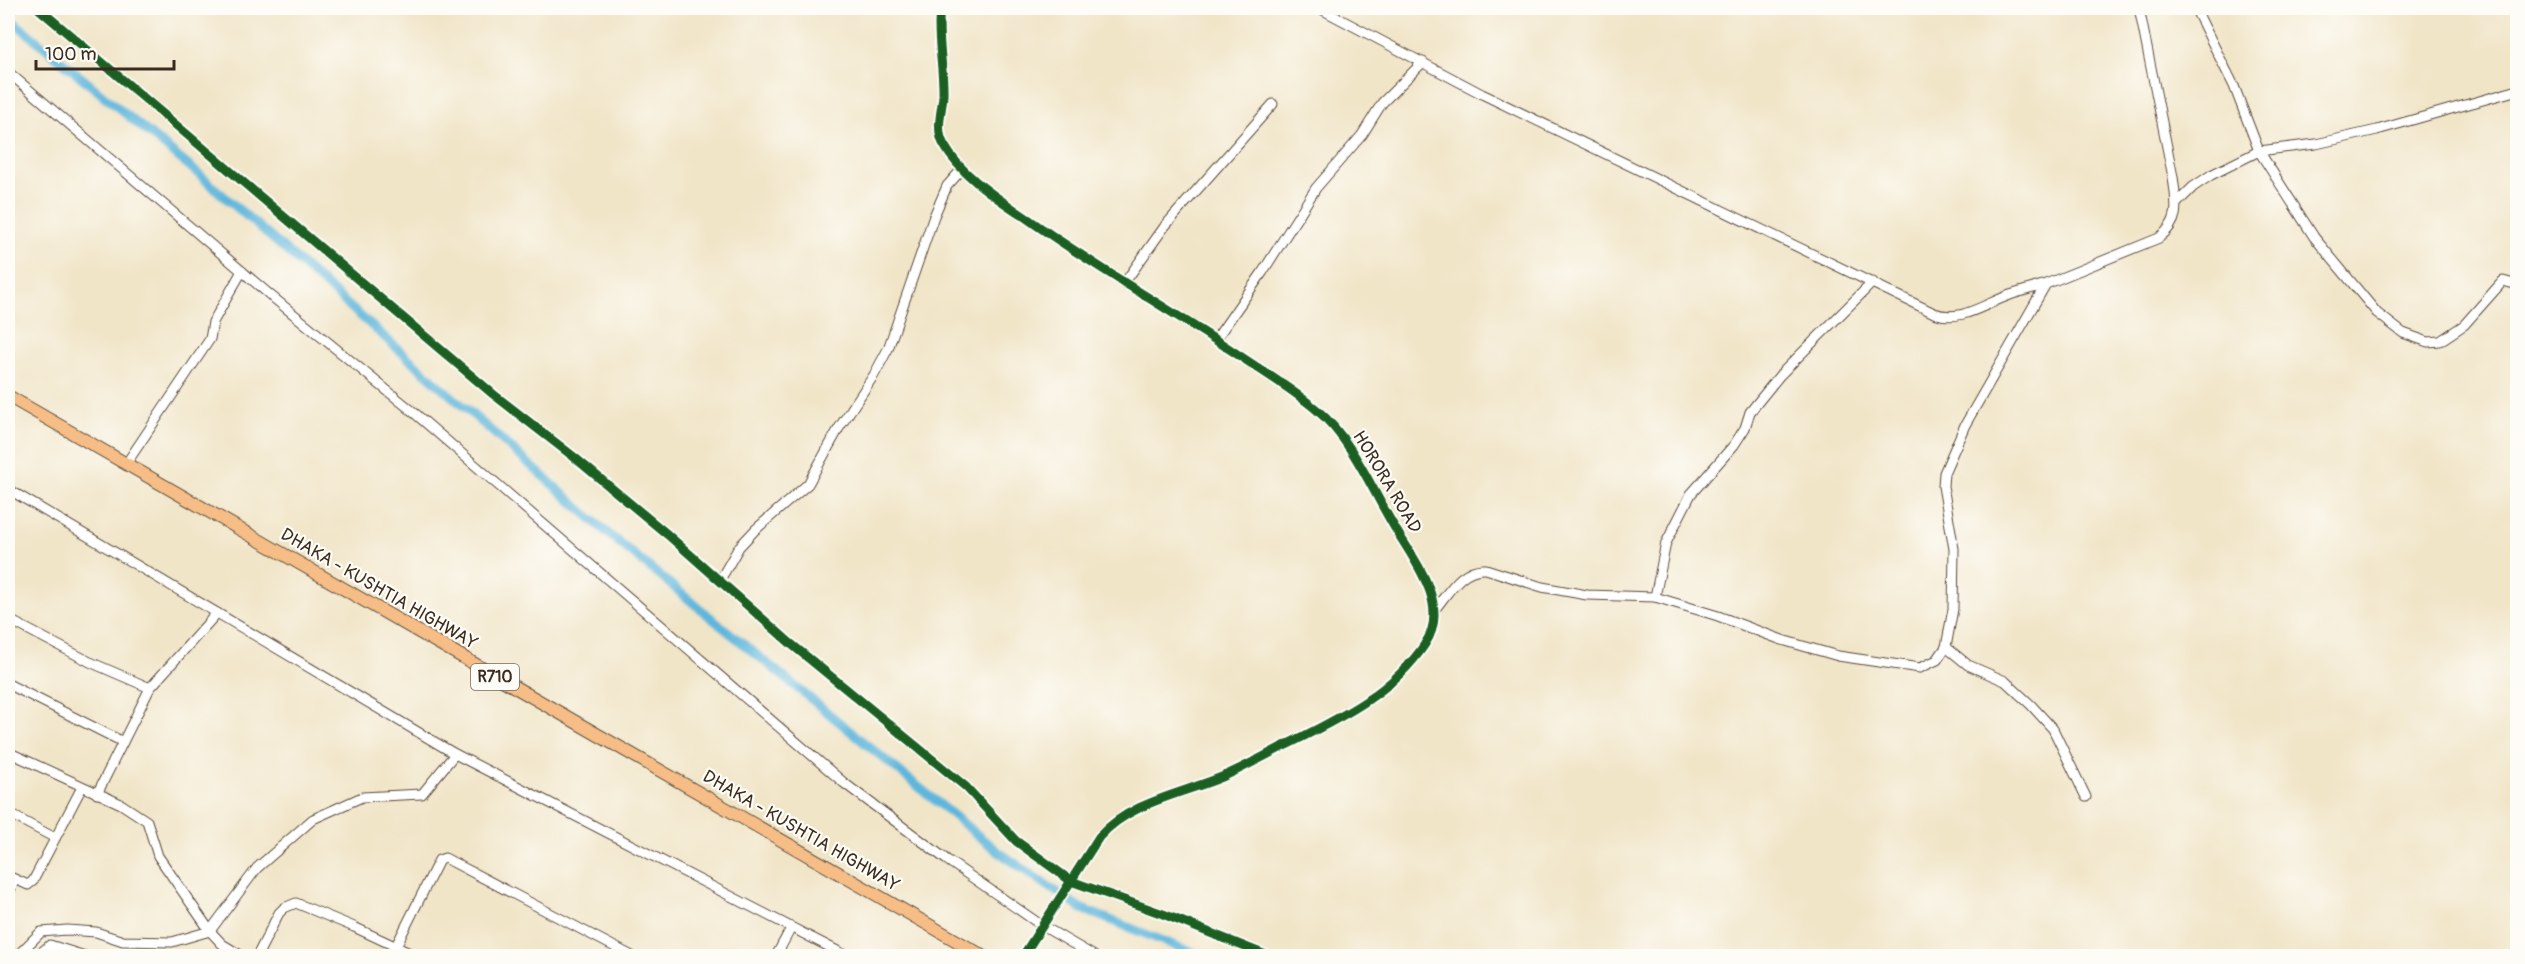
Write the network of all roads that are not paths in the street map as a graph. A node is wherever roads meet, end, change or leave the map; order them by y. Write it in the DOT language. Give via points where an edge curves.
graph roads {
  1 [pos="38,8"];
  2 [pos="940,8"];
  3 [pos="1319,8"];
  4 [pos="2139,8"];
  5 [pos="2195,8"];
  6 [pos="1423,62"];
  7 [pos="8,72"];
  8 [pos="2517,90"];
  9 [pos="1273,104"];
  10 [pos="2259,151"];
  11 [pos="963,168"];
  12 [pos="2176,204"];
  13 [pos="242,271"];
  14 [pos="1125,282"];
  15 [pos="1873,282"];
  16 [pos="2046,284"];
  17 [pos="2517,285"];
  18 [pos="1216,339"];
  19 [pos="8,396"];
  20 [pos="126,464"];
  21 [pos="8,489"];
  22 [pos="720,580"];
  23 [pos="1655,597"];
  24 [pos="1435,609"];
  25 [pos="217,614"];
  26 [pos="8,619"];
  27 [pos="1946,647"];
  28 [pos="8,684"];
  29 [pos="150,688"];
  30 [pos="123,742"];
  31 [pos="8,752"];
  32 [pos="455,754"];
  33 [pos="82,787"];
  34 [pos="97,794"];
  35 [pos="2086,796"];
  36 [pos="8,813"];
  37 [pos="55,838"];
  38 [pos="11,878"];
  39 [pos="1070,882"];
  40 [pos="8,894"];
  41 [pos="1041,925"];
  42 [pos="791,928"];
  43 [pos="210,931"];
  44 [pos="396,946"];
  45 [pos="17,957"];
  46 [pos="37,957"];
  47 [pos="85,957"];
  48 [pos="242,957"];
  49 [pos="257,957"];
  50 [pos="416,957"];
  51 [pos="632,957"];
  52 [pos="776,957"];
  53 [pos="847,957"];
  54 [pos="983,957"];
  55 [pos="1023,957"];
  56 [pos="1094,957"];
  57 [pos="1268,957"];
  1 -- 22 [label="street" via="493,394"];
  2 -- 11 [label="street, HORORA ROAD" via="943,94 939,132 943,144"];
  3 -- 6 [label="street"];
  4 -- 12 [label="street"];
  5 -- 10 [label="street" via="2235,86"];
  6 -- 15 [label="street" via="1727,215"];
  6 -- 18 [label="street" via="1382,103 1362,135 1316,188"];
  7 -- 13 [label="street"];
  8 -- 10 [label="street" via="2377,130 2316,144"];
  9 -- 14 [label="street" via="1166,226"];
  10 -- 12 [label="street" via="2211,175"];
  10 -- 17 [label="street" via="2321,245 2377,313 2403,333 2428,342 2440,341 2464,325 2503,281"];
  11 -- 14 [label="street, HORORA ROAD" via="1050,235"];
  11 -- 22 [label="street" via="947,186 888,349 874,375 808,484 739,547"];
  12 -- 16 [label="street" via="2174,222 2159,238"];
  13 -- 20 [label="street" via="213,322 210,339"];
  13 -- 41 [label="street" via="411,410 844,783"];
  14 -- 18 [label="street, HORORA ROAD"];
  15 -- 16 [label="street" via="1945,317 1961,316"];
  15 -- 23 [label="street" via="1785,369 1750,412 1734,445 1691,494 1666,543"];
  16 -- 27 [label="street" via="1965,425 1944,473 1954,549 1953,609"];
  18 -- 24 [label="street, HORORA ROAD" via="1297,393 1338,433 1418,563"];
  19 -- 20 [label="main road, DHAKA - KUSHTIA HIGHWAY / R710"];
  20 -- 54 [label="main road, DHAKA - KUSHTIA HIGHWAY / R710"];
  21 -- 25 [label="street"];
  22 -- 39 [label="street" via="966,788 1016,841"];
  23 -- 24 [label="street" via="1587,595 1477,568 1463,575"];
  23 -- 27 [label="street" via="1838,656 1920,668 1937,660"];
  24 -- 39 [label="street" via="1433,630 1427,642 1378,694 1316,731 1112,823"];
  25 -- 29 [label="street"];
  25 -- 32 [label="street"];
  26 -- 29 [label="street"];
  27 -- 35 [label="street" via="1968,665 2006,681 2031,705 2053,729"];
  28 -- 30 [label="street"];
  29 -- 30 [label="street"];
  30 -- 34 [label="street"];
  31 -- 33 [label="street"];
  32 -- 42 [label="street"];
  32 -- 43 [label="street" via="422,794 362,797 313,819 257,868"];
  33 -- 34 [label="street"];
  33 -- 37 [label="street"];
  34 -- 43 [label="street" via="122,804 147,821 158,856"];
  36 -- 37 [label="street"];
  37 -- 38 [label="street" via="33,881 28,885"];
  38 -- 40 [label="street"];
  39 -- 41 [label="street"];
  39 -- 57 [label="street" via="1163,914"];
  41 -- 55 [label="street"];
  41 -- 56 [label="street"];
  42 -- 52 [label="street"];
  42 -- 53 [label="street"];
  43 -- 45 [label="street" via="172,942 123,941 96,932 41,932"];
  43 -- 48 [label="street"];
  44 -- 49 [label="street" via="296,903 279,913"];
  44 -- 50 [label="street"];
  44 -- 51 [label="street" via="439,860 444,858"];
  46 -- 47 [label="street" via="50,945"];
}
